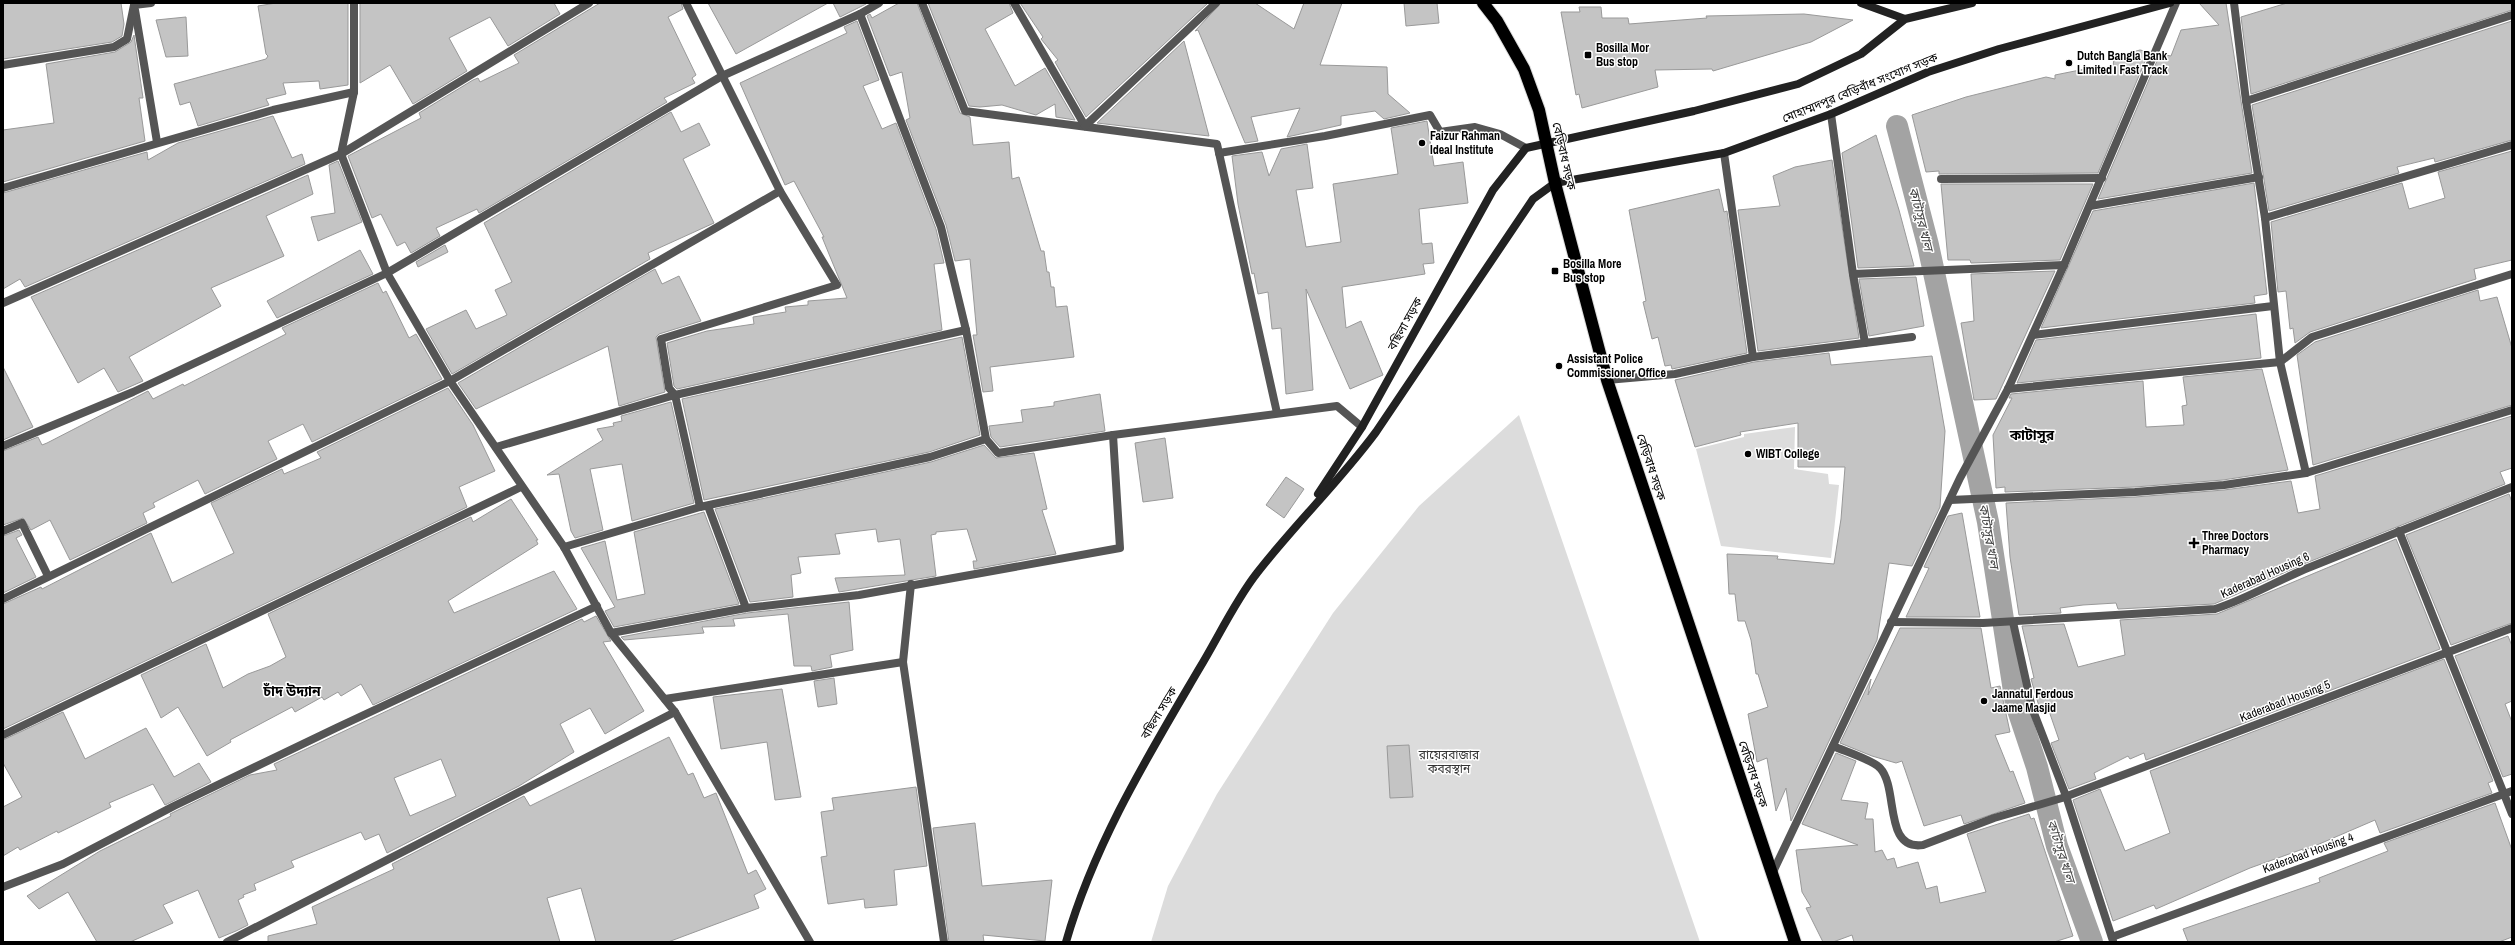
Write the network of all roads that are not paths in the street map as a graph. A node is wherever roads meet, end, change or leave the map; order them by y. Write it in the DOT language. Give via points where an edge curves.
graph roads {
  1 [pos="151,3"];
  2 [pos="354,3"];
  3 [pos="589,3"];
  4 [pos="686,3"];
  5 [pos="879,3"];
  6 [pos="922,3"];
  7 [pos="1014,3"];
  8 [pos="1216,3"];
  9 [pos="1483,3"];
  10 [pos="1861,3"];
  11 [pos="1972,3"];
  12 [pos="2170,3"];
  13 [pos="2176,3"];
  14 [pos="2234,3"];
  15 [pos="134,4"];
  16 [pos="860,14"];
  17 [pos="2512,15"];
  18 [pos="1905,19"];
  19 [pos="3,64"];
  20 [pos="722,76"];
  21 [pos="354,92"];
  22 [pos="2246,101"];
  23 [pos="1831,114"];
  24 [pos="1085,126"];
  25 [pos="157,142"];
  26 [pos="1548,143"];
  27 [pos="2512,145"];
  28 [pos="1526,148"];
  29 [pos="1219,153"];
  30 [pos="1724,153"];
  31 [pos="341,154"];
  32 [pos="2259,177"];
  33 [pos="2102,178"];
  34 [pos="1941,179"];
  35 [pos="1555,182"];
  36 [pos="3,188"];
  37 [pos="780,191"];
  38 [pos="2090,206"];
  39 [pos="2265,218"];
  40 [pos="2064,265"];
  41 [pos="387,273"];
  42 [pos="1853,274"];
  43 [pos="2512,274"];
  44 [pos="3,303"];
  45 [pos="2273,306"];
  46 [pos="966,330"];
  47 [pos="2033,335"];
  48 [pos="1912,337"];
  49 [pos="1866,343"];
  50 [pos="1752,357"];
  51 [pos="2280,362"];
  52 [pos="1608,380"];
  53 [pos="450,381"];
  54 [pos="2008,389"];
  55 [pos="675,395"];
  56 [pos="2512,410"];
  57 [pos="1277,413"];
  58 [pos="1362,427"];
  59 [pos="1113,435"];
  60 [pos="986,439"];
  61 [pos="3,446"];
  62 [pos="496,447"];
  63 [pos="2306,473"];
  64 [pos="521,487"];
  65 [pos="2512,487"];
  66 [pos="1950,500"];
  67 [pos="704,506"];
  68 [pos="1306,514"];
  69 [pos="2399,531"];
  70 [pos="3,532"];
  71 [pos="564,547"];
  72 [pos="48,576"];
  73 [pos="911,584"];
  74 [pos="3,599"];
  75 [pos="597,606"];
  76 [pos="746,608"];
  77 [pos="1891,622"];
  78 [pos="2013,622"];
  79 [pos="2512,628"];
  80 [pos="611,633"];
  81 [pos="2448,653"];
  82 [pos="903,662"];
  83 [pos="665,699"];
  84 [pos="675,712"];
  85 [pos="3,735"];
  86 [pos="1833,746"];
  87 [pos="2508,792"];
  88 [pos="2064,797"];
  89 [pos="2512,814"];
  90 [pos="1772,874"];
  91 [pos="3,887"];
  92 [pos="2113,940"];
  93 [pos="227,942"];
  94 [pos="810,942"];
  95 [pos="944,942"];
  96 [pos="1066,942"];
  97 [pos="1795,942"];
  1 -- 15 [label="street"];
  2 -- 21 [label="street"];
  3 -- 31 [label="street"];
  4 -- 20 [label="street"];
  5 -- 16 [label="street"];
  6 -- 24 [label="street" via="965,111"];
  7 -- 24 [label="street"];
  8 -- 24 [label="street"];
  9 -- 26 [label="highway, বেড়িবাধ সড়ক" via="1497,21 1524,69"];
  10 -- 18 [label="main road"];
  11 -- 18 [label="main road"];
  12 -- 23 [label="main road, মোহাম্মদপুর বেড়িবাঁধ সংযোগ সড়ক" via="2000,49 1928,72"];
  13 -- 33 [label="street"];
  14 -- 22 [label="street"];
  15 -- 19 [label="street" via="127,39 114,47"];
  15 -- 25 [label="street"];
  16 -- 20 [label="street"];
  16 -- 46 [label="street" via="940,227"];
  17 -- 22 [label="street"];
  18 -- 26 [label="main road" via="1861,54 1798,84 1694,111"];
  20 -- 37 [label="street"];
  20 -- 41 [label="street"];
  21 -- 25 [label="street" via="273,110"];
  21 -- 31 [label="street"];
  22 -- 32 [label="street"];
  23 -- 30 [label="main road, মোহাম্মদপুর বেড়িবাঁধ সংযোগ সড়ক"];
  23 -- 42 [label="street"];
  24 -- 29 [label="street" via="1217,144"];
  25 -- 36 [label="street"];
  26 -- 28 [label="main road"];
  26 -- 35 [label="highway, বেড়িবাধ সড়ক"];
  27 -- 39 [label="street"];
  28 -- 29 [label="street" via="1500,134 1475,127 1440,132 1430,115 1325,136"];
  28 -- 58 [label="main road, বছিলা সড়ক" via="1493,190"];
  29 -- 57 [label="street"];
  30 -- 35 [label="main road, মোহাম্মদপুর বেড়িবাঁধ সংযোগ সড়ক"];
  30 -- 50 [label="street"];
  31 -- 41 [label="street"];
  31 -- 44 [label="street"];
  32 -- 38 [label="street"];
  32 -- 39 [label="street"];
  33 -- 34 [label="street"];
  33 -- 38 [label="street"];
  35 -- 52 [label="highway, বেড়িবাধ সড়ক"];
  35 -- 68 [label="main road, বছিলা সড়ক" via="1533,199 1376,432 1357,458"];
  37 -- 53 [label="street"];
  37 -- 55 [label="street" via="836,285 661,339 669,388"];
  38 -- 40 [label="street"];
  39 -- 45 [label="street"];
  40 -- 42 [label="street"];
  40 -- 47 [label="street"];
  41 -- 53 [label="street"];
  41 -- 61 [label="street" via="133,392"];
  42 -- 49 [label="street"];
  43 -- 51 [label="street" via="2312,337"];
  45 -- 47 [label="street"];
  45 -- 51 [label="street"];
  46 -- 55 [label="street"];
  46 -- 60 [label="street"];
  47 -- 54 [label="street"];
  48 -- 49 [label="street"];
  49 -- 50 [label="street"];
  50 -- 52 [label="street" via="1674,374"];
  51 -- 54 [label="street"];
  51 -- 63 [label="street"];
  52 -- 90 [label="highway, বেড়িবাধ সড়ক"];
  53 -- 62 [label="street"];
  53 -- 72 [label="street"];
  54 -- 66 [label="street" via="1989,421"];
  55 -- 62 [label="street"];
  55 -- 67 [label="street"];
  56 -- 63 [label="street"];
  57 -- 58 [label="street" via="1337,406"];
  57 -- 59 [label="street"];
  58 -- 68 [label="main road, বছিলা সড়ক"];
  59 -- 60 [label="street" via="998,453"];
  59 -- 73 [label="street" via="1120,548"];
  60 -- 67 [label="street" via="930,457"];
  62 -- 64 [label="street"];
  63 -- 66 [label="street" via="2224,485 2135,492"];
  64 -- 71 [label="street"];
  64 -- 85 [label="street"];
  65 -- 69 [label="street, Kaderabad Housing 6"];
  66 -- 77 [label="street"];
  67 -- 71 [label="street"];
  67 -- 76 [label="street"];
  68 -- 96 [label="main road, বছিলা সড়ক" via="1256,574 1147,757 1099,851"];
  69 -- 78 [label="street, Kaderabad Housing 6" via="2285,578 2237,602 2215,609"];
  69 -- 81 [label="street"];
  70 -- 72 [label="street" via="22,523"];
  71 -- 75 [label="street"];
  72 -- 74 [label="street"];
  73 -- 76 [label="street" via="859,595"];
  73 -- 82 [label="street"];
  75 -- 80 [label="street"];
  75 -- 91 [label="street" via="342,724 174,806 63,864"];
  76 -- 80 [label="street"];
  77 -- 78 [label="street, Kaderabad Housing 6"];
  77 -- 86 [label="street"];
  78 -- 88 [label="street" via="2032,708"];
  79 -- 81 [label="street, Kaderabad Housing 5"];
  80 -- 83 [label="street"];
  81 -- 87 [label="street"];
  81 -- 88 [label="street, Kaderabad Housing 5"];
  82 -- 83 [label="street"];
  82 -- 95 [label="street"];
  83 -- 84 [label="street"];
  84 -- 93 [label="street"];
  84 -- 94 [label="street"];
  86 -- 88 [label="street, Kaderabad Housing 5" via="1880,767 1885,776 1898,831 1906,845 1923,845 2028,807"];
  86 -- 90 [label="street"];
  87 -- 89 [label="street"];
  87 -- 92 [label="street, Kaderabad Housing 4"];
  88 -- 92 [label="street"];
  90 -- 97 [label="highway, বেড়িবাধ সড়ক"];
}
